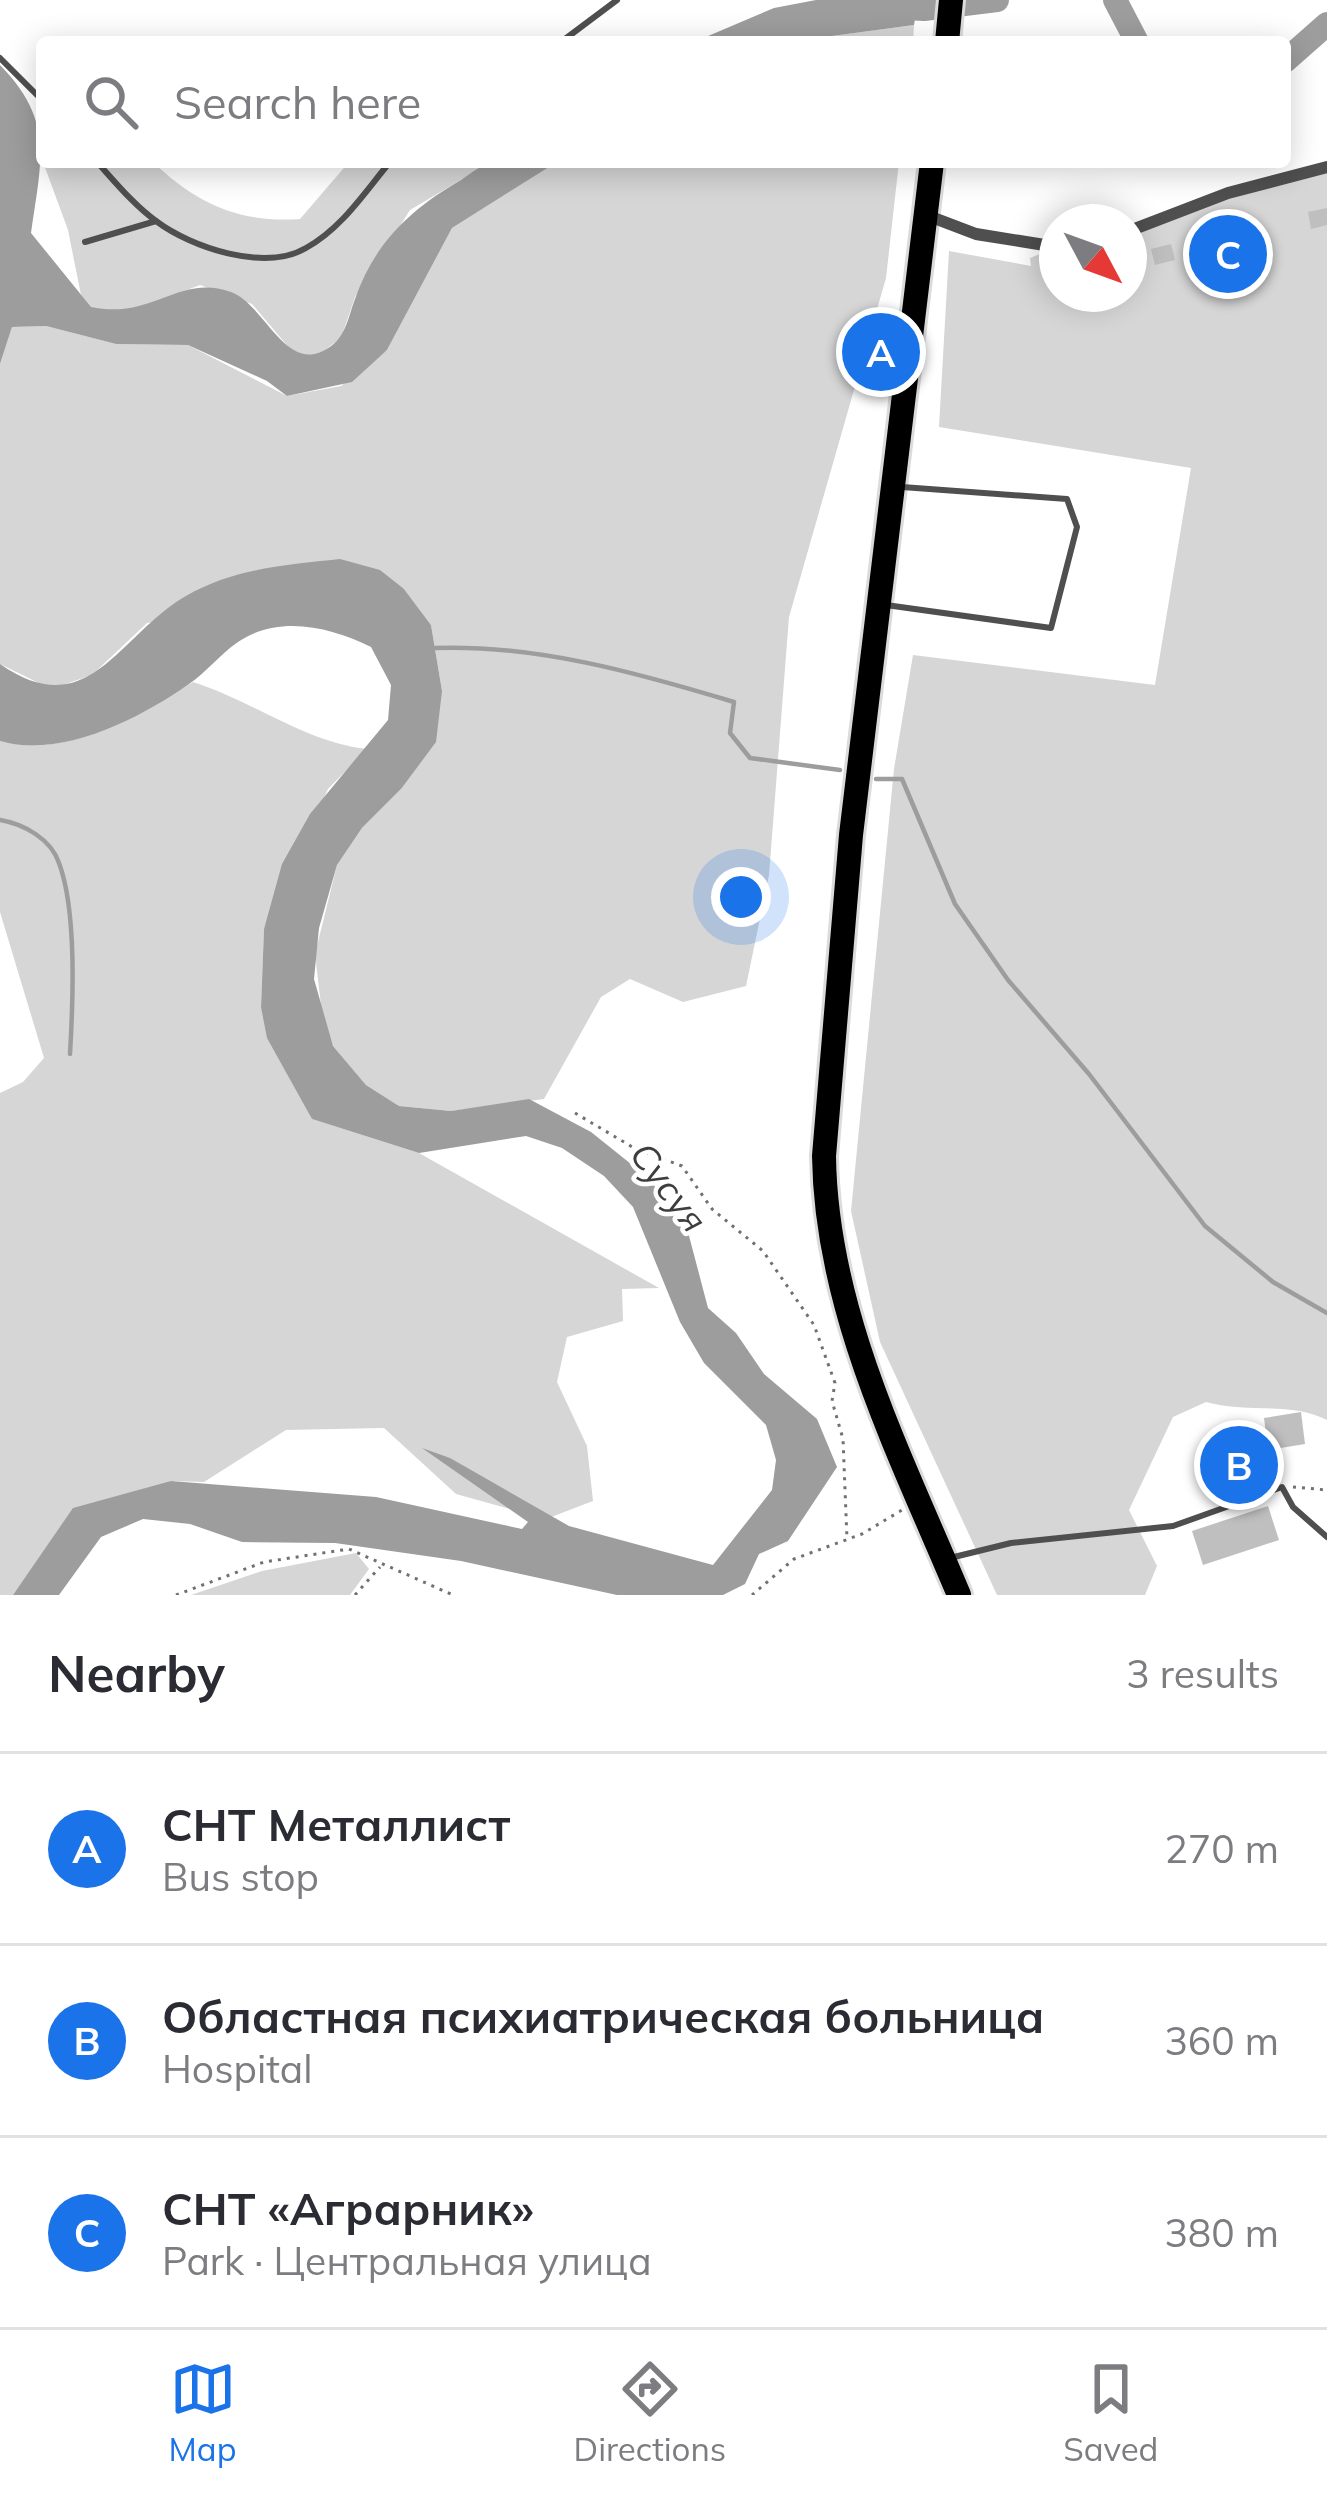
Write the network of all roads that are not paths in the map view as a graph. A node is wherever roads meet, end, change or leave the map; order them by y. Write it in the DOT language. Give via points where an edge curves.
graph roads {
  1 [pos="617,0"];
  2 [pos="951,0"];
  3 [pos="569,36"];
  4 [pos="947,36"];
  5 [pos="0,58"];
  6 [pos="36,94"];
  7 [pos="1327,167"];
  8 [pos="104,168"];
  9 [pos="385,168"];
  10 [pos="931,168"];
  11 [pos="926,214"];
  12 [pos="156,221"];
  13 [pos="1147,224"];
  14 [pos="85,242"];
  15 [pos="1039,244"];
  16 [pos="892,487"];
  17 [pos="879,604"];
  18 [pos="1327,1537"];
  19 [pos="944,1560"];
  20 [pos="959,1595"];
  1 -- 3 [label="lane"];
  2 -- 4 [label="highway"];
  5 -- 6 [label="lane"];
  7 -- 13 [label="street"];
  8 -- 12 [label="lane"];
  9 -- 12 [label="lane" via="330,232 277,258 211,247"];
  10 -- 11 [label="highway"];
  11 -- 15 [label="street" via="976,234"];
  11 -- 16 [label="highway"];
  12 -- 14 [label="lane"];
  16 -- 17 [label="highway"];
  16 -- 17 [label="lane" via="1067,499 1077,527 1051,628"];
  17 -- 19 [label="highway" via="851,835 824,1209 848,1319"];
  18 -- 19 [label="lane" via="1282,1487 1173,1526 1011,1543"];
  19 -- 20 [label="highway"];
}
